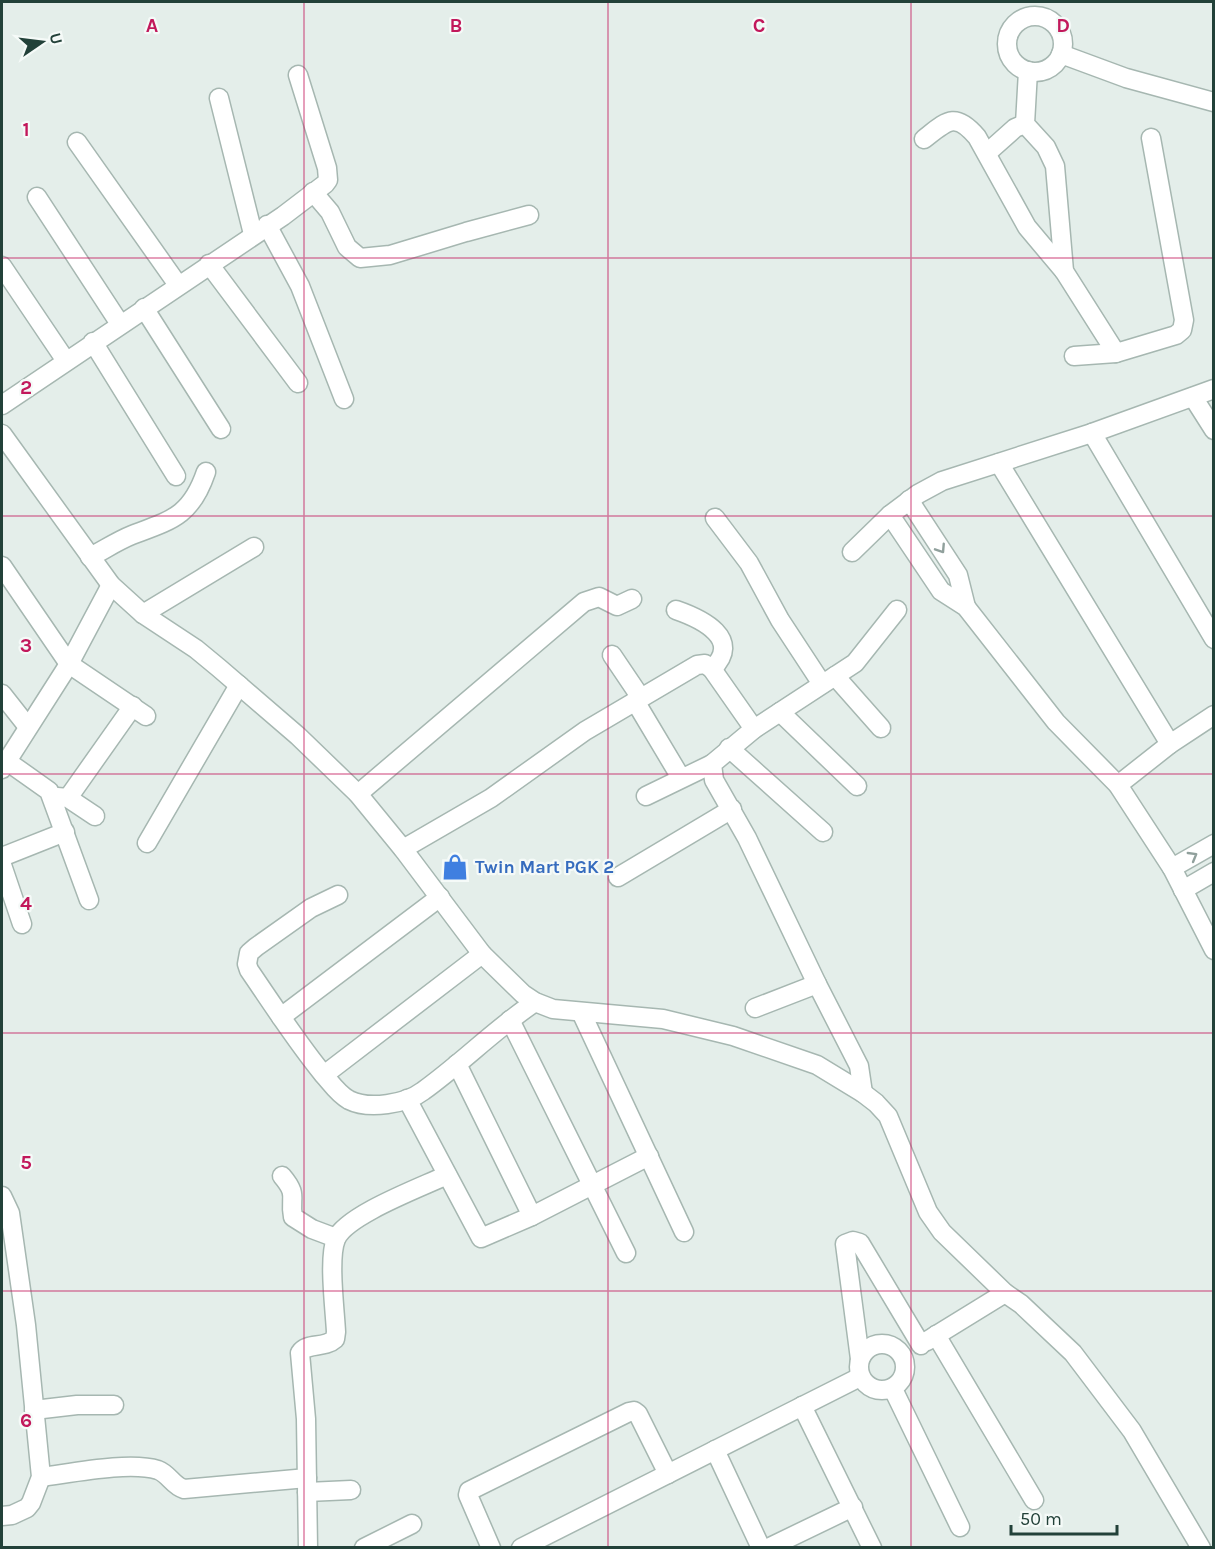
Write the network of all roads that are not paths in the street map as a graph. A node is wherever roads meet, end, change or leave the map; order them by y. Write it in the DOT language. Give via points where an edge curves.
graph roads {
  1 [pos="1061,54"];
  2 [pos="1028,71"];
  3 [pos="298,75"];
  4 [pos="219,98"];
  5 [pos="1214,102"];
  6 [pos="1024,124"];
  7 [pos="1151,138"];
  8 [pos="924,139"];
  9 [pos="77,142"];
  10 [pos="987,153"];
  11 [pos="314,192"];
  12 [pos="37,197"];
  13 [pos="529,215"];
  14 [pos="260,230"];
  15 [pos="209,264"];
  16 [pos="2,266"];
  17 [pos="1064,271"];
  18 [pos="178,285"];
  19 [pos="144,308"];
  20 [pos="120,324"];
  21 [pos="93,342"];
  22 [pos="1116,353"];
  23 [pos="1074,356"];
  24 [pos="66,361"];
  25 [pos="298,383"];
  26 [pos="1214,389"];
  27 [pos="1193,397"];
  28 [pos="344,399"];
  29 [pos="2,405"];
  30 [pos="221,429"];
  31 [pos="1214,430"];
  32 [pos="1092,433"];
  33 [pos="2,434"];
  34 [pos="999,463"];
  35 [pos="206,472"];
  36 [pos="176,476"];
  37 [pos="909,500"];
  38 [pos="890,515"];
  39 [pos="715,518"];
  40 [pos="254,547"];
  41 [pos="852,552"];
  42 [pos="90,557"];
  43 [pos="2,566"];
  44 [pos="111,585"];
  45 [pos="632,599"];
  46 [pos="966,608"];
  47 [pos="676,610"];
  48 [pos="897,610"];
  49 [pos="143,614"];
  50 [pos="1214,639"];
  51 [pos="612,656"];
  52 [pos="69,664"];
  53 [pos="712,669"];
  54 [pos="828,680"];
  55 [pos="239,685"];
  56 [pos="2,694"];
  57 [pos="638,699"];
  58 [pos="780,712"];
  59 [pos="1214,715"];
  60 [pos="28,727"];
  61 [pos="881,728"];
  62 [pos="754,729"];
  63 [pos="1170,744"];
  64 [pos="729,748"];
  65 [pos="712,764"];
  66 [pos="5,765"];
  67 [pos="681,778"];
  68 [pos="1118,785"];
  69 [pos="857,786"];
  70 [pos="358,794"];
  71 [pos="646,796"];
  72 [pos="60,797"];
  73 [pos="732,809"];
  74 [pos="95,816"];
  75 [pos="65,832"];
  76 [pos="823,832"];
  77 [pos="147,843"];
  78 [pos="1214,843"];
  79 [pos="403,849"];
  80 [pos="2,857"];
  81 [pos="2,865"];
  82 [pos="1172,868"];
  83 [pos="1214,872"];
  84 [pos="618,877"];
  85 [pos="1183,890"];
  86 [pos="338,895"];
  87 [pos="440,897"];
  88 [pos="89,900"];
  89 [pos="22,924"];
  90 [pos="1214,950"];
  91 [pos="482,954"];
  92 [pos="817,984"];
  93 [pos="535,1002"];
  94 [pos="755,1008"];
  95 [pos="581,1012"];
  96 [pos="281,1017"];
  97 [pos="510,1020"];
  98 [pos="457,1064"];
  99 [pos="324,1075"];
  100 [pos="863,1093"];
  101 [pos="407,1099"];
  102 [pos="649,1156"];
  103 [pos="447,1175"];
  104 [pos="282,1176"];
  105 [pos="592,1185"];
  106 [pos="2,1196"];
  107 [pos="532,1216"];
  108 [pos="684,1232"];
  109 [pos="336,1238"];
  110 [pos="626,1254"];
  111 [pos="1005,1293"];
  112 [pos="928,1340"];
  113 [pos="903,1355"];
  114 [pos="860,1368"];
  115 [pos="893,1389"];
  116 [pos="114,1405"];
  117 [pos="802,1406"];
  118 [pos="34,1410"];
  119 [pos="715,1450"];
  120 [pos="668,1474"];
  121 [pos="41,1477"];
  122 [pos="307,1485"];
  123 [pos="351,1490"];
  124 [pos="1034,1500"];
  125 [pos="853,1507"];
  126 [pos="2,1516"];
  127 [pos="412,1524"];
  128 [pos="960,1527"];
  129 [pos="376,1545"];
  130 [pos="308,1548"];
  131 [pos="491,1548"];
  132 [pos="521,1548"];
  133 [pos="761,1548"];
  134 [pos="768,1548"];
  135 [pos="872,1548"];
  136 [pos="1201,1548"];
  1 -- 2 [label="street" via="1048,69"];
  1 -- 2 [label="street" via="1064,42 1053,22 1044,16 1022,18 1013,26 1007,47 1010,58"];
  1 -- 5 [label="street" via="1126,78"];
  2 -- 6 [label="street"];
  3 -- 11 [label="street" via="329,175"];
  4 -- 14 [label="street"];
  6 -- 10 [label="street"];
  6 -- 17 [label="street" via="1046,147 1054,166"];
  7 -- 22 [label="street" via="1184,320 1176,335"];
  8 -- 10 [label="street" via="954,121 966,124"];
  9 -- 18 [label="street"];
  10 -- 17 [label="street" via="1027,228"];
  11 -- 13 [label="street" via="330,212 347,247 360,258 390,255"];
  11 -- 14 [label="street"];
  12 -- 20 [label="street"];
  14 -- 15 [label="street"];
  14 -- 28 [label="street" via="300,286"];
  15 -- 18 [label="street"];
  15 -- 25 [label="street"];
  16 -- 24 [label="street"];
  17 -- 22 [label="street"];
  18 -- 19 [label="street"];
  19 -- 20 [label="street"];
  19 -- 30 [label="street"];
  20 -- 21 [label="street"];
  21 -- 24 [label="street"];
  21 -- 36 [label="street"];
  22 -- 23 [label="street"];
  24 -- 29 [label="street"];
  26 -- 27 [label="street"];
  27 -- 31 [label="street"];
  27 -- 32 [label="street"];
  32 -- 34 [label="street"];
  32 -- 50 [label="street"];
  33 -- 42 [label="street"];
  34 -- 37 [label="street" via="927,488"];
  34 -- 63 [label="street"];
  35 -- 42 [label="street" via="194,500 171,520"];
  37 -- 38 [label="street"];
  37 -- 46 [label="street, one-way" via="958,575"];
  38 -- 41 [label="street"];
  38 -- 46 [label="street" via="941,591"];
  39 -- 54 [label="street" via="749,563 797,649"];
  40 -- 49 [label="street"];
  42 -- 44 [label="street"];
  43 -- 52 [label="street"];
  44 -- 49 [label="street"];
  44 -- 52 [label="street"];
  45 -- 70 [label="street" via="617,606 599,597 584,602"];
  46 -- 68 [label="street" via="1056,722"];
  47 -- 53 [label="street" via="703,622 719,636 723,657"];
  48 -- 54 [label="street" via="861,657"];
  49 -- 55 [label="street" via="196,649"];
  51 -- 57 [label="street"];
  52 -- 60 [label="street"];
  52 -- 72 [label="street" via="139,711"];
  53 -- 57 [label="street" via="705,664 697,665"];
  53 -- 62 [label="street"];
  54 -- 58 [label="street"];
  54 -- 61 [label="street"];
  55 -- 70 [label="street"];
  55 -- 77 [label="street"];
  56 -- 60 [label="street"];
  57 -- 67 [label="street"];
  57 -- 79 [label="street" via="585,731 491,798"];
  58 -- 62 [label="street"];
  58 -- 69 [label="street"];
  59 -- 63 [label="street"];
  60 -- 66 [label="street"];
  62 -- 64 [label="street"];
  63 -- 68 [label="street"];
  64 -- 65 [label="street"];
  64 -- 76 [label="street"];
  65 -- 67 [label="street"];
  65 -- 73 [label="street" via="714,780"];
  66 -- 72 [label="street"];
  67 -- 71 [label="street"];
  68 -- 82 [label="street"];
  70 -- 79 [label="street"];
  72 -- 74 [label="street"];
  72 -- 75 [label="street"];
  73 -- 84 [label="street"];
  73 -- 92 [label="street"];
  75 -- 80 [label="street"];
  75 -- 88 [label="street"];
  82 -- 78 [label="street, one-way"];
  79 -- 87 [label="street"];
  81 -- 89 [label="street"];
  82 -- 85 [label="street"];
  83 -- 85 [label="street"];
  85 -- 90 [label="street"];
  86 -- 96 [label="street" via="311,908 249,953 249,969"];
  87 -- 91 [label="street"];
  87 -- 96 [label="street"];
  91 -- 93 [label="street"];
  91 -- 99 [label="street"];
  92 -- 94 [label="street"];
  92 -- 100 [label="street" via="859,1066"];
  93 -- 95 [label="street" via="553,1009"];
  93 -- 97 [label="street"];
  95 -- 100 [label="street" via="663,1019 733,1036 817,1065"];
  95 -- 102 [label="street"];
  96 -- 99 [label="street"];
  97 -- 98 [label="street"];
  97 -- 105 [label="street"];
  98 -- 101 [label="street" via="422,1093"];
  98 -- 107 [label="street"];
  99 -- 101 [label="street" via="340,1095 358,1104"];
  100 -- 111 [label="street" via="888,1116 928,1212 942,1232"];
  101 -- 103 [label="street"];
  102 -- 105 [label="street"];
  102 -- 108 [label="street"];
  103 -- 107 [label="street" via="481,1238"];
  103 -- 109 [label="street" via="367,1211"];
  104 -- 109 [label="street" via="293,1193 293,1217"];
  105 -- 107 [label="street"];
  105 -- 110 [label="street"];
  106 -- 118 [label="street" via="10,1213"];
  109 -- 122 [label="street" via="335,1339 306,1347 300,1353"];
  111 -- 112 [label="street"];
  111 -- 136 [label="street" via="1073,1353 1098,1384 1132,1431"];
  112 -- 113 [label="street"];
  112 -- 114 [label="street" via="860,1243 845,1244"];
  112 -- 124 [label="street"];
  113 -- 114 [label="street" via="889,1344 872,1346"];
  113 -- 115 [label="street" via="905,1374"];
  114 -- 115 [label="street" via="874,1389"];
  114 -- 117 [label="street"];
  115 -- 128 [label="street"];
  116 -- 118 [label="street"];
  117 -- 119 [label="street"];
  117 -- 125 [label="street"];
  118 -- 121 [label="street"];
  119 -- 120 [label="street"];
  119 -- 133 [label="street"];
  120 -- 131 [label="street" via="638,1414 628,1412 469,1491"];
  120 -- 132 [label="street"];
  121 -- 122 [label="street" via="124,1467 162,1472 184,1489"];
  121 -- 126 [label="street" via="27,1508"];
  122 -- 123 [label="street"];
  122 -- 130 [label="street"];
  125 -- 134 [label="street"];
  125 -- 135 [label="street"];
  127 -- 129 [label="street"];
}
